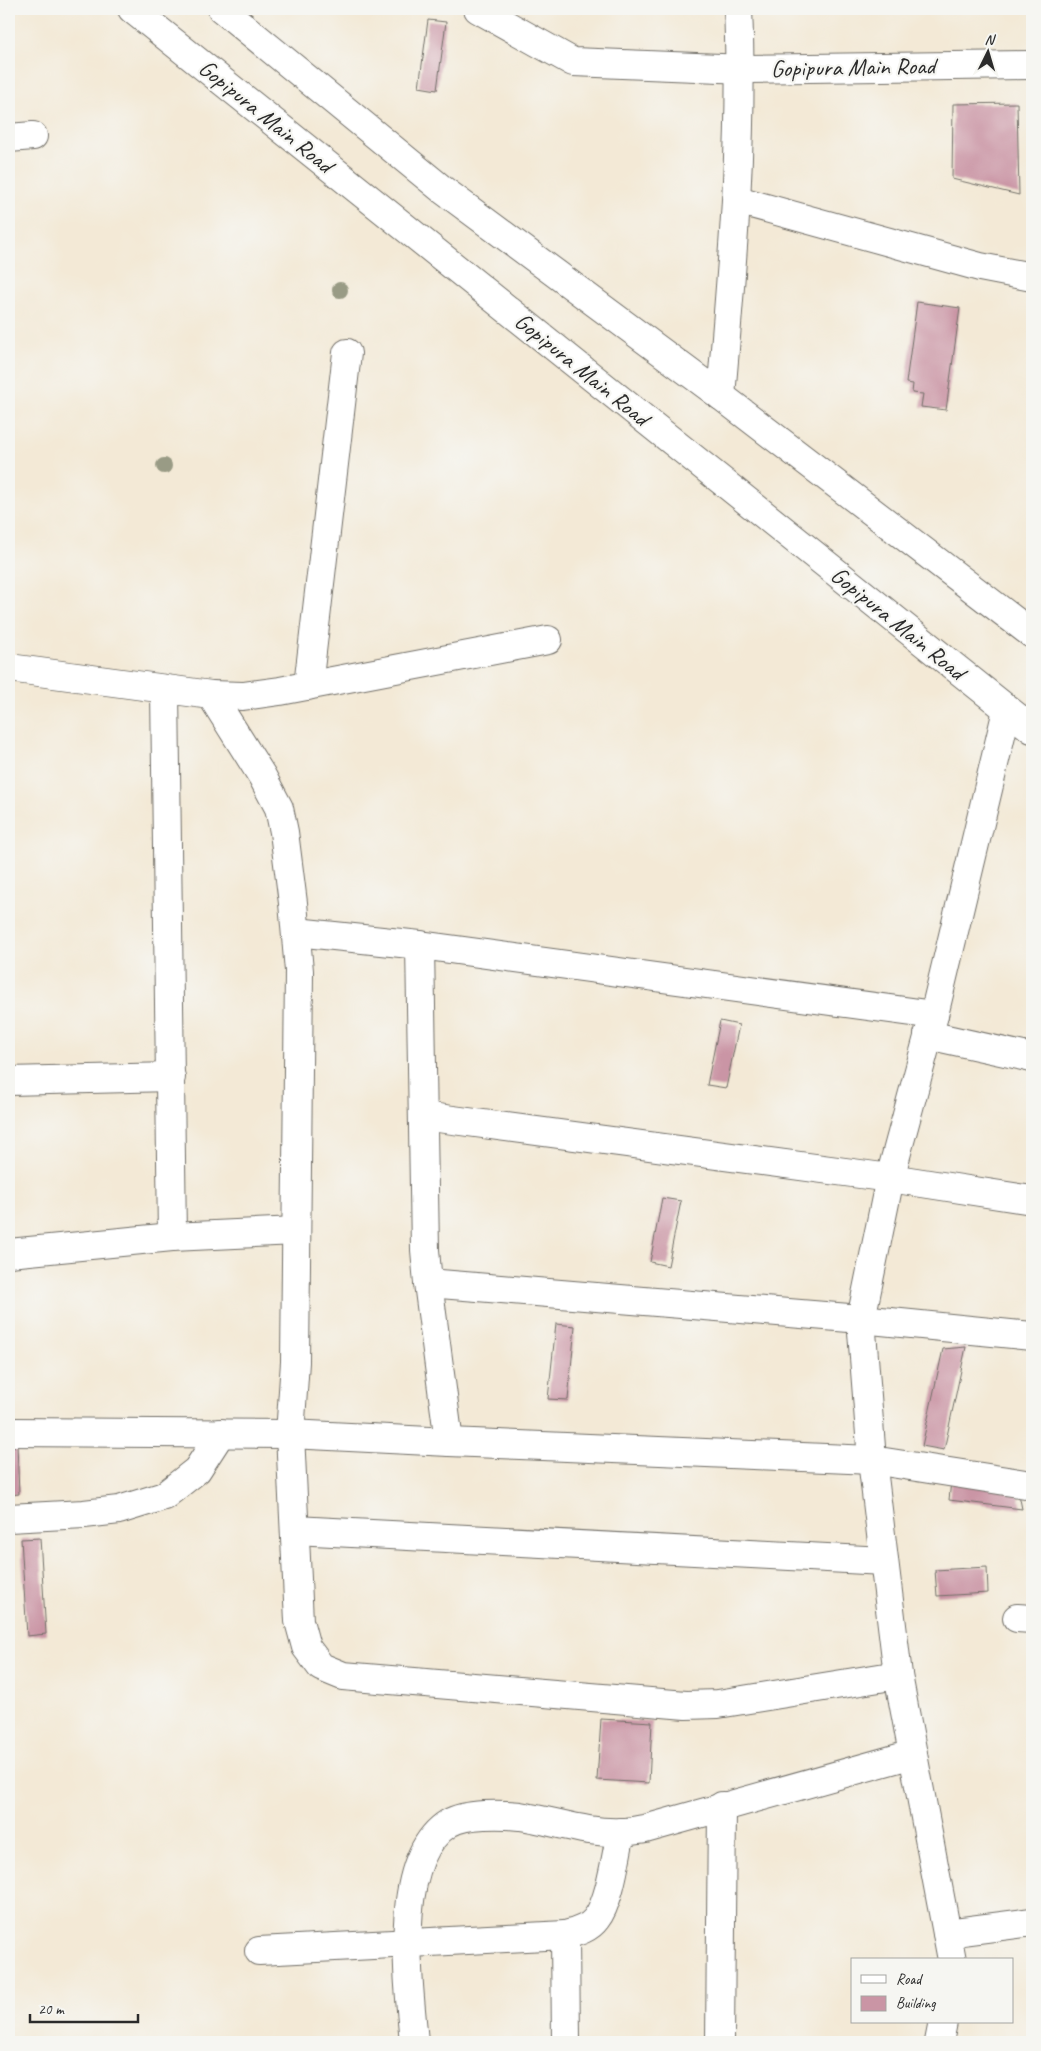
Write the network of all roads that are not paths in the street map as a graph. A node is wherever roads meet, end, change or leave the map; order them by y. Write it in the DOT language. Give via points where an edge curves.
graph roads {
  1 [pos="132,9"];
  2 [pos="222,9"];
  3 [pos="478,9"];
  4 [pos="738,9"];
  5 [pos="1032,65"];
  6 [pos="740,68"];
  7 [pos="737,200"];
  8 [pos="1032,277"];
  9 [pos="347,353"];
  10 [pos="721,396"];
  11 [pos="1032,634"];
  12 [pos="548,640"];
  13 [pos="9,668"];
  14 [pos="308,686"];
  15 [pos="165,690"];
  16 [pos="211,695"];
  17 [pos="1007,710"];
  18 [pos="1032,729"];
  19 [pos="296,932"];
  20 [pos="420,946"];
  21 [pos="931,1025"];
  22 [pos="1032,1058"];
  23 [pos="171,1077"];
  24 [pos="9,1081"];
  25 [pos="423,1116"];
  26 [pos="890,1178"];
  27 [pos="1032,1200"];
  28 [pos="296,1231"];
  29 [pos="172,1237"];
  30 [pos="9,1253"];
  31 [pos="428,1283"];
  32 [pos="861,1320"];
  33 [pos="1032,1336"];
  34 [pos="9,1432"];
  35 [pos="221,1433"];
  36 [pos="290,1434"];
  37 [pos="449,1442"];
  38 [pos="872,1460"];
  39 [pos="1032,1485"];
  40 [pos="9,1518"];
  41 [pos="295,1530"];
  42 [pos="884,1561"];
  43 [pos="898,1675"];
  44 [pos="913,1754"];
  45 [pos="722,1806"];
  46 [pos="621,1832"];
  47 [pos="1032,1922"];
  48 [pos="947,1933"];
  49 [pos="565,1935"];
  50 [pos="406,1943"];
  51 [pos="259,1951"];
  52 [pos="952,1958"];
  53 [pos="943,2024"];
  54 [pos="414,2042"];
  55 [pos="566,2042"];
  56 [pos="720,2042"];
  57 [pos="939,2042"];
  1 -- 17 [label="street, Gopipura Main Road"];
  2 -- 10 [label="street" via="443,190"];
  3 -- 6 [label="street, Gopipura Main Road" via="573,62"];
  4 -- 6 [label="street"];
  5 -- 6 [label="street, Gopipura Main Road"];
  6 -- 7 [label="street"];
  7 -- 8 [label="street" via="980,267"];
  7 -- 10 [label="street"];
  9 -- 14 [label="street"];
  10 -- 11 [label="street"];
  12 -- 14 [label="street"];
  13 -- 15 [label="street"];
  14 -- 16 [label="street" via="243,696"];
  15 -- 16 [label="street"];
  15 -- 23 [label="street"];
  16 -- 19 [label="street" via="262,776 278,808"];
  17 -- 18 [label="street, Gopipura Main Road"];
  17 -- 21 [label="street"];
  19 -- 20 [label="street"];
  19 -- 28 [label="street" via="299,971"];
  20 -- 21 [label="street"];
  20 -- 25 [label="street"];
  21 -- 22 [label="street"];
  21 -- 26 [label="street"];
  23 -- 24 [label="street"];
  23 -- 29 [label="street"];
  25 -- 26 [label="street"];
  25 -- 31 [label="street"];
  26 -- 27 [label="street"];
  26 -- 32 [label="street"];
  28 -- 29 [label="street"];
  28 -- 36 [label="street" via="295,1362"];
  29 -- 30 [label="street"];
  31 -- 32 [label="street"];
  31 -- 37 [label="street"];
  32 -- 33 [label="street"];
  32 -- 38 [label="street"];
  34 -- 35 [label="street"];
  35 -- 36 [label="street"];
  35 -- 40 [label="street" via="196,1470 164,1496 119,1510"];
  36 -- 37 [label="street"];
  36 -- 41 [label="street"];
  37 -- 38 [label="street"];
  38 -- 39 [label="street"];
  38 -- 42 [label="street"];
  41 -- 42 [label="street"];
  41 -- 43 [label="street" via="299,1621 306,1648 321,1667 343,1676 686,1705 718,1704"];
  42 -- 43 [label="street"];
  43 -- 44 [label="street"];
  44 -- 45 [label="street"];
  44 -- 48 [label="street"];
  45 -- 46 [label="street" via="645,1829"];
  45 -- 56 [label="street"];
  46 -- 49 [label="street" via="604,1906 595,1921 582,1930"];
  46 -- 50 [label="street" via="492,1814 451,1822 435,1833 422,1854 414,1877"];
  47 -- 48 [label="street"];
  48 -- 52 [label="street"];
  49 -- 50 [label="street"];
  49 -- 55 [label="street"];
  50 -- 51 [label="street"];
  50 -- 54 [label="street"];
  53 -- 57 [label="street"];
}
